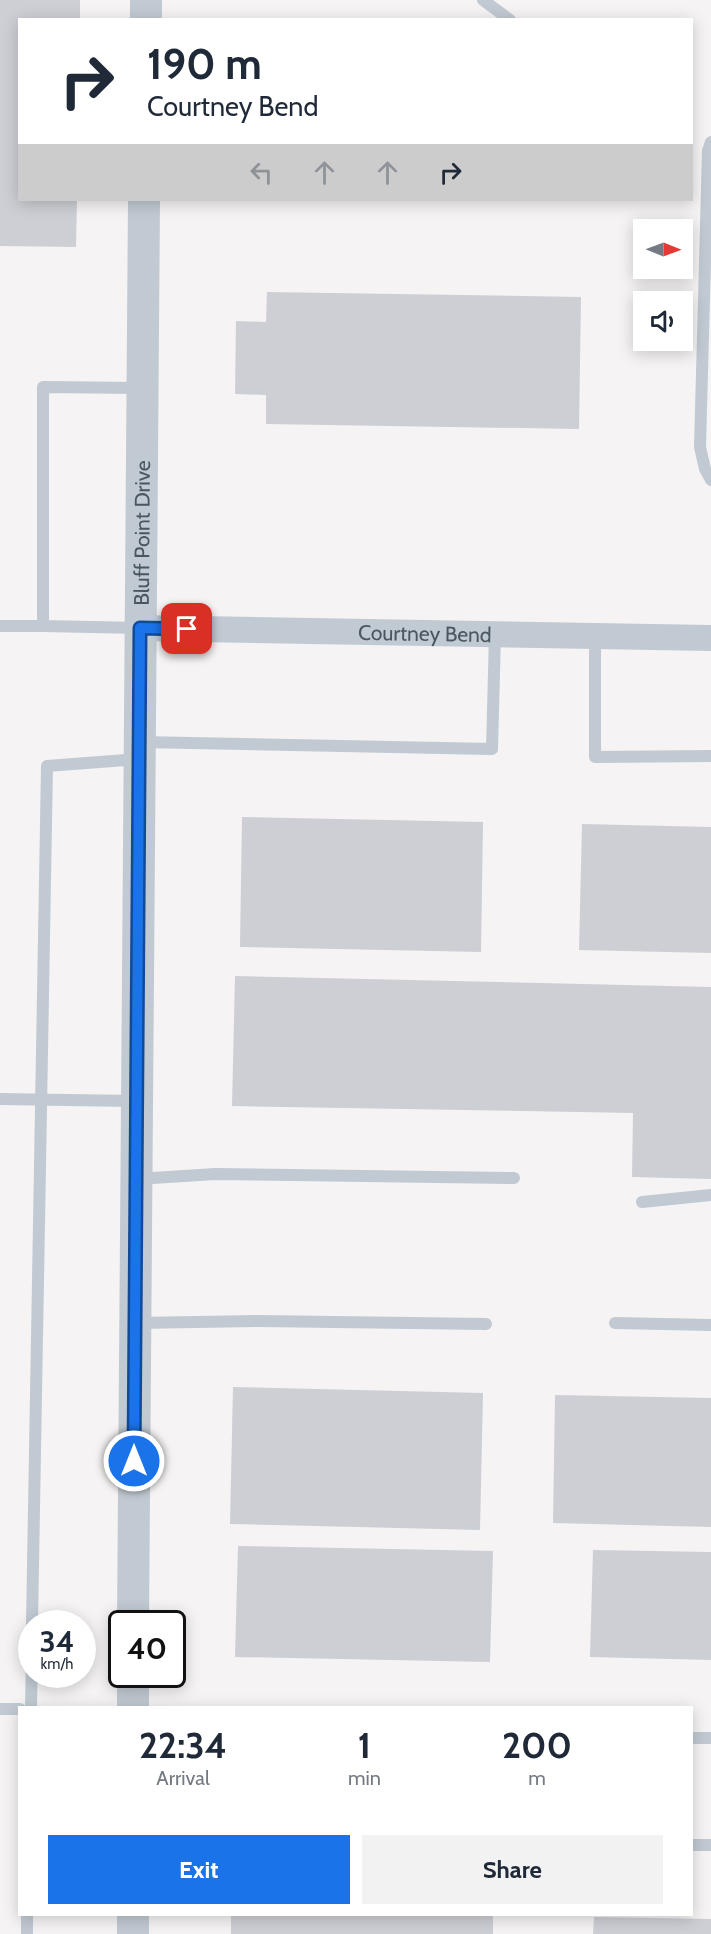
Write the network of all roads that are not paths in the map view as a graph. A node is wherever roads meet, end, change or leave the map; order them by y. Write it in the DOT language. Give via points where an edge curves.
graph roads {
  1 [pos="146,0"];
  2 [pos="483,0"];
  3 [pos="146,18"];
  4 [pos="507,18"];
  5 [pos="711,142"];
  6 [pos="144,201"];
  7 [pos="142,388"];
  8 [pos="711,480"];
  9 [pos="0,626"];
  10 [pos="43,626"];
  11 [pos="140,628"];
  12 [pos="495,634"];
  13 [pos="595,636"];
  14 [pos="711,638"];
  15 [pos="139,751"];
  16 [pos="711,756"];
  17 [pos="0,1099"];
  18 [pos="41,1100"];
  19 [pos="136,1101"];
  20 [pos="514,1178"];
  21 [pos="136,1179"];
  22 [pos="711,1195"];
  23 [pos="642,1202"];
  24 [pos="135,1323"];
  25 [pos="615,1323"];
  26 [pos="486,1324"];
  27 [pos="711,1325"];
  28 [pos="32,1610"];
  29 [pos="133,1610"];
  30 [pos="31,1688"];
  31 [pos="133,1688"];
  32 [pos="31,1706"];
  33 [pos="133,1706"];
  34 [pos="0,1709"];
  35 [pos="18,1709"];
  36 [pos="693,1738"];
  37 [pos="711,1738"];
  38 [pos="693,1845"];
  39 [pos="711,1845"];
  40 [pos="27,1916"];
  41 [pos="133,1916"];
  42 [pos="27,1934"];
  43 [pos="133,1934"];
  1 -- 3 [label="street"];
  2 -- 4 [label="lane"];
  5 -- 8 [label="lane" via="700,447"];
  6 -- 7 [label="street, Bluff Point Drive"];
  7 -- 10 [label="lane" via="43,387"];
  7 -- 11 [label="street, Bluff Point Drive"];
  9 -- 10 [label="lane"];
  10 -- 11 [label="lane"];
  11 -- 12 [label="street, Courtney Bend"];
  11 -- 15 [label="street, Bluff Point Drive"];
  12 -- 13 [label="street, Courtney Bend"];
  12 -- 15 [label="lane" via="492,749"];
  13 -- 14 [label="street, Courtney Bend"];
  13 -- 16 [label="lane" via="595,757"];
  15 -- 18 [label="lane" via="46,766"];
  15 -- 19 [label="street, Bluff Point Drive"];
  17 -- 18 [label="lane"];
  18 -- 19 [label="lane"];
  18 -- 28 [label="lane"];
  19 -- 21 [label="street, Bluff Point Drive"];
  20 -- 21 [label="lane" via="215,1174"];
  21 -- 24 [label="street, Bluff Point Drive"];
  22 -- 23 [label="lane"];
  24 -- 26 [label="lane"];
  24 -- 29 [label="street, Bluff Point Drive"];
  25 -- 27 [label="lane"];
  30 -- 32 [label="lane"];
  31 -- 33 [label="street"];
  34 -- 35 [label="lane"];
  36 -- 37 [label="lane"];
  38 -- 39 [label="lane"];
  40 -- 42 [label="lane"];
  41 -- 43 [label="street"];
}
